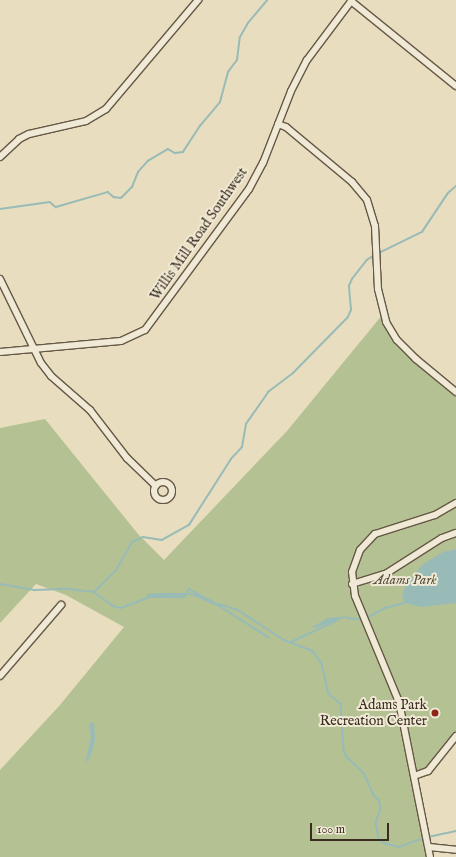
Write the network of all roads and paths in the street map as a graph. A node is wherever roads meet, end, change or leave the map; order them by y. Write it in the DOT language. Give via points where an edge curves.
graph roads {
  1 [pos="198,0"];
  2 [pos="352,1"];
  3 [pos="456,86"];
  4 [pos="278,124"];
  5 [pos="0,157"];
  6 [pos="0,279"];
  7 [pos="33,348"];
  8 [pos="0,352"];
  9 [pos="456,392"];
  10 [pos="156,486"];
  11 [pos="456,503"];
  12 [pos="456,533"];
  13 [pos="352,584"];
  14 [pos="61,605"];
  15 [pos="0,676"];
  16 [pos="455,739"];
  17 [pos="414,776"];
  18 [pos="429,847"];
  19 [pos="456,850"];
  20 [pos="430,857"];
  1 -- 5 [label="street" via="106,109 86,121 30,134 19,139"];
  2 -- 3 [label="street"];
  2 -- 4 [label="street, Willis Mill Road Southwest" via="307,60"];
  4 -- 7 [label="street, Willis Mill Road Southwest" via="263,163 249,189 145,330 135,337 121,341"];
  4 -- 9 [label="street" via="352,182 367,200 376,226 378,289 386,322 397,340 416,359"];
  6 -- 7 [label="street"];
  7 -- 8 [label="street, Willis Mill Road Southwest"];
  7 -- 10 [label="street" via="51,376 90,410 127,458"];
  11 -- 13 [label="street" via="372,537 355,560"];
  12 -- 13 [label="street" via="442,538 387,573"];
  13 -- 17 [label="street" via="399,702"];
  14 -- 15 [label="street"];
  16 -- 17 [label="street" via="428,771"];
  17 -- 18 [label="street"];
  18 -- 19 [label="street"];
  18 -- 20 [label="street"];
}
